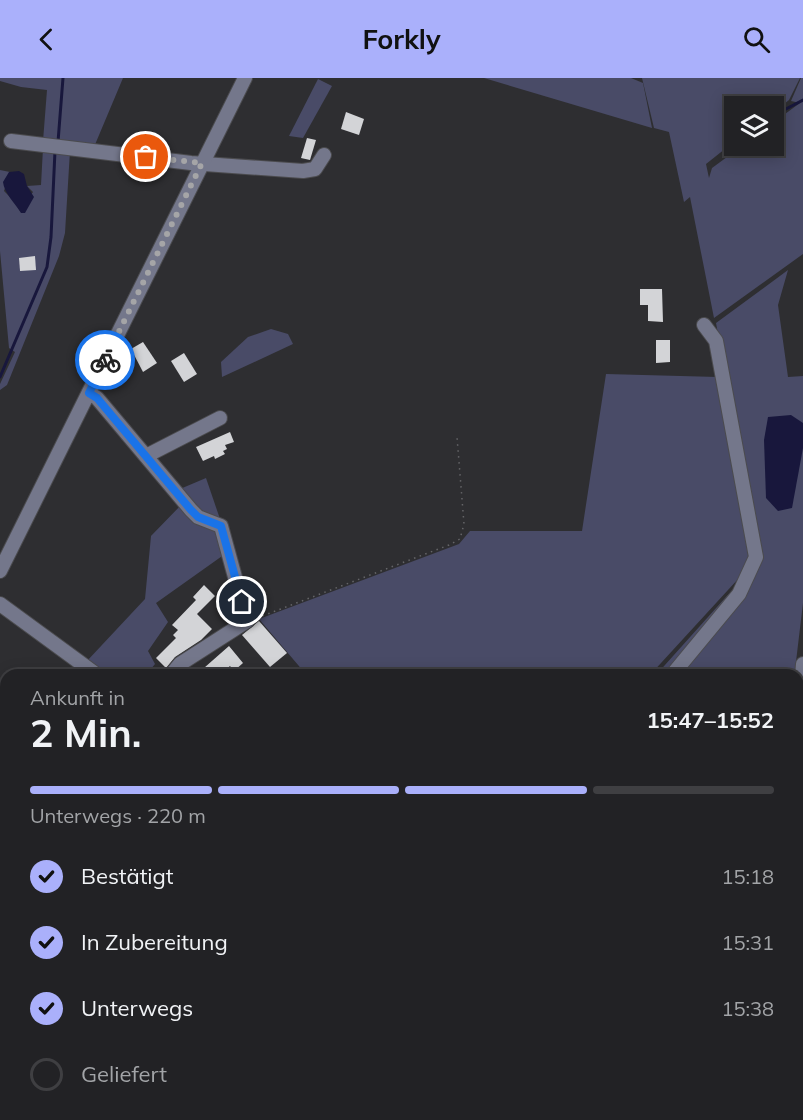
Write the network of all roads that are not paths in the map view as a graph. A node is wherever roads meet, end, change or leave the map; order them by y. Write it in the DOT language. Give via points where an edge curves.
graph roads {
  1 [pos="245,78"];
  2 [pos="12,141"];
  3 [pos="324,155"];
  4 [pos="202,163"];
  5 [pos="704,325"];
  6 [pos="89,393"];
  7 [pos="220,418"];
  8 [pos="146,456"];
  9 [pos="0,571"];
  10 [pos="0,604"];
  11 [pos="79,669"];
  12 [pos="176,669"];
  13 [pos="677,669"];
  1 -- 4 [label="street"];
  2 -- 4 [label="street"];
  3 -- 4 [label="street" via="315,169 303,171"];
  4 -- 6 [label="street"];
  5 -- 13 [label="street" via="716,341 756,557 739,594"];
  6 -- 8 [label="street"];
  6 -- 9 [label="street"];
  7 -- 8 [label="street"];
  8 -- 12 [label="street" via="198,517 221,526 248,621"];
  10 -- 11 [label="street"];
}
